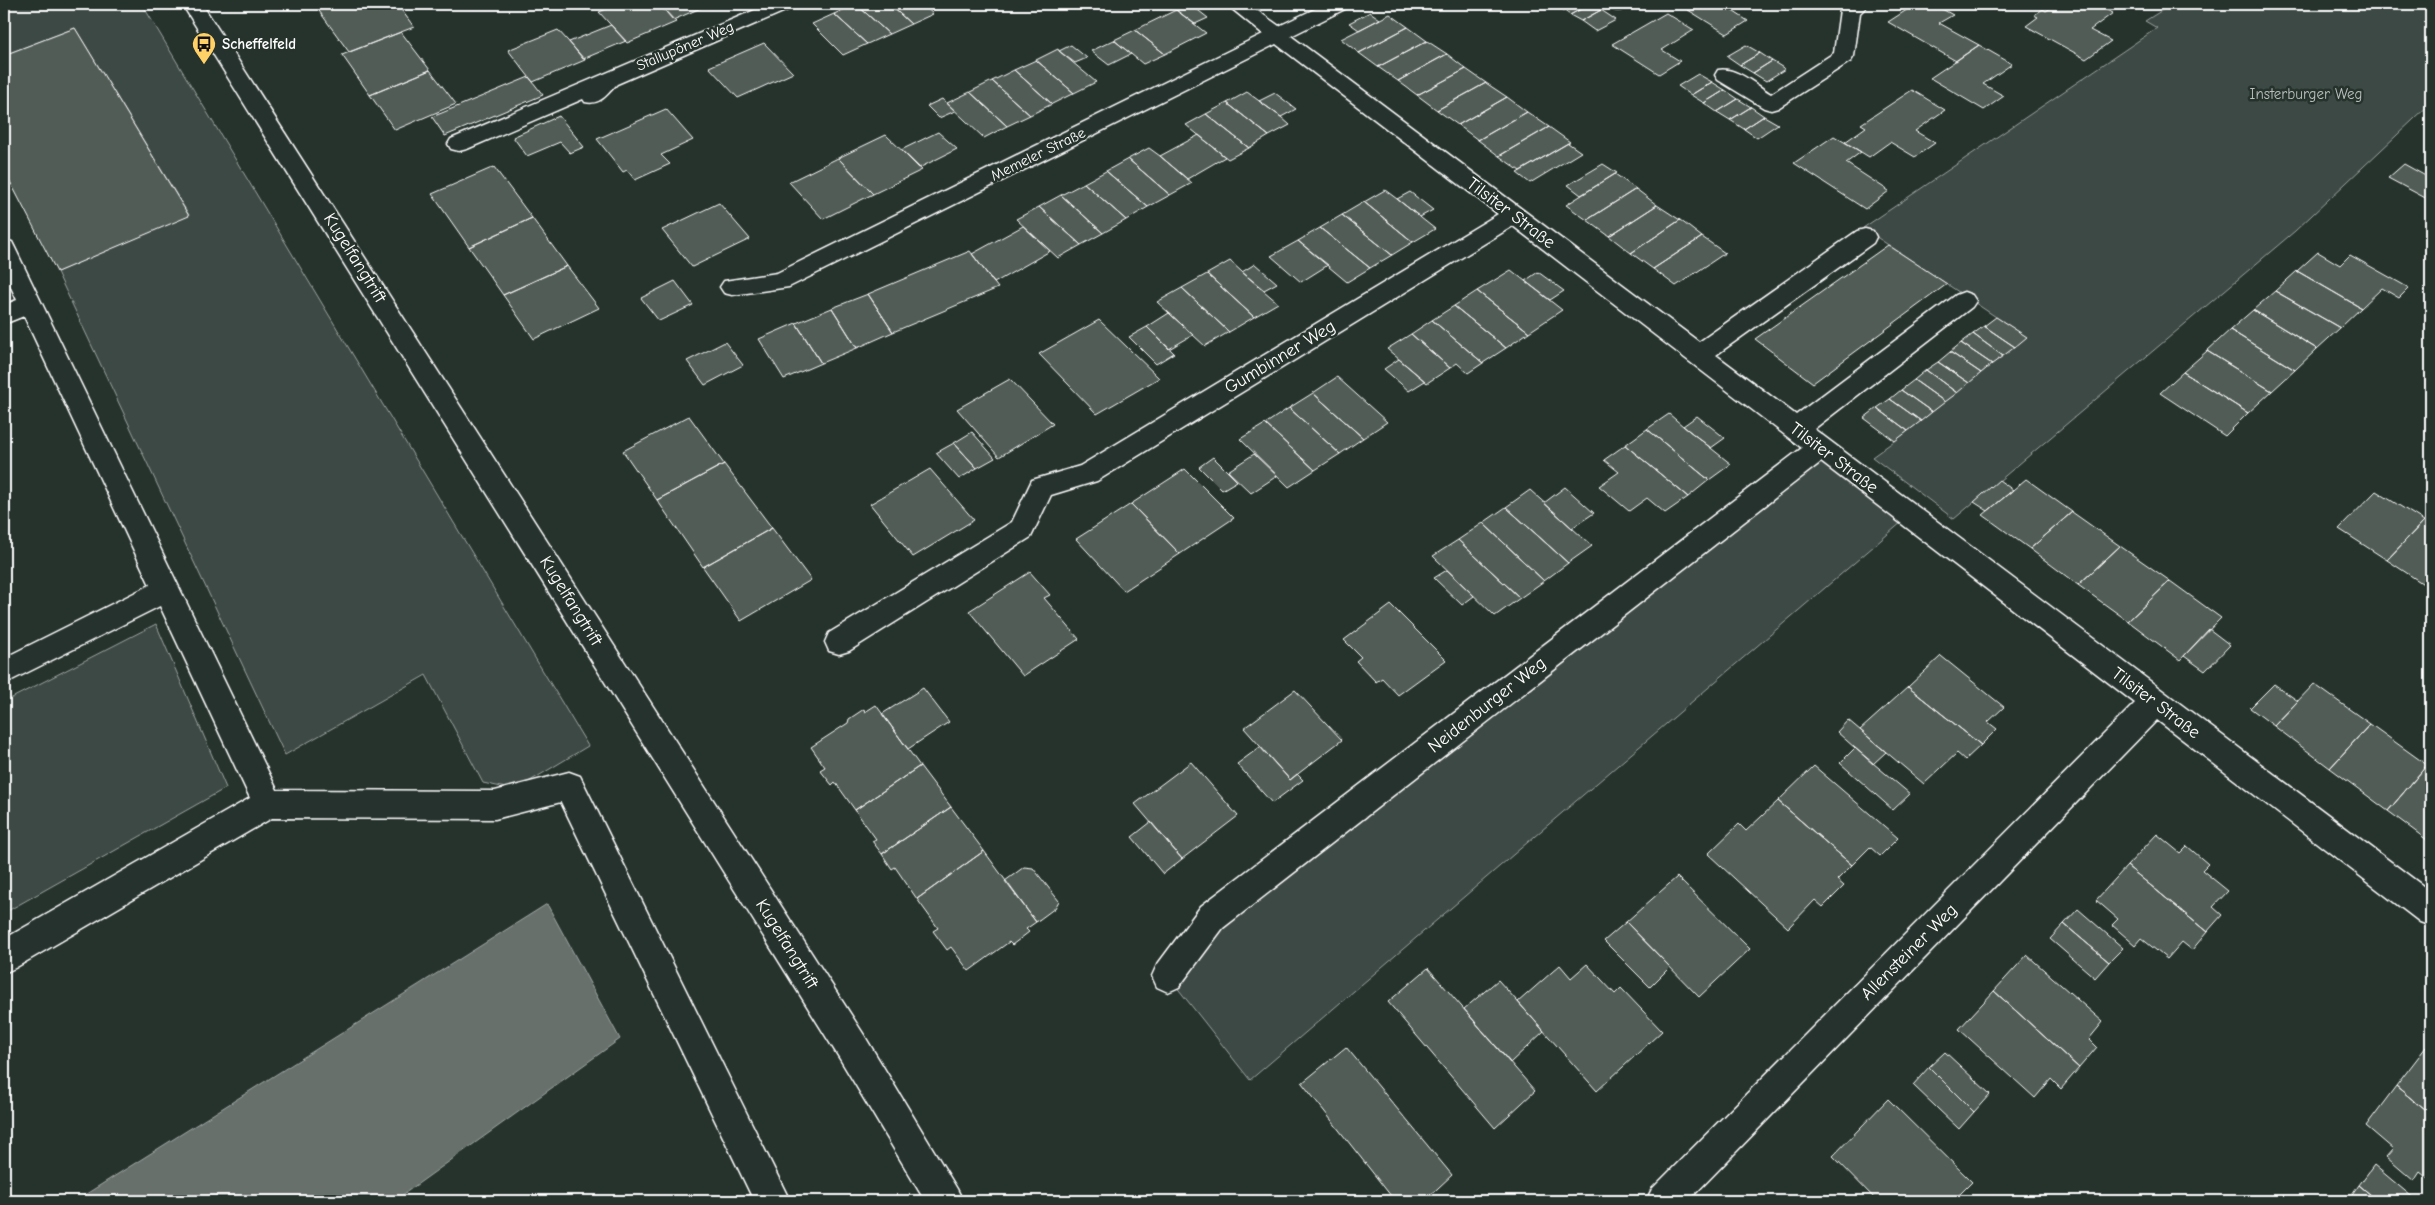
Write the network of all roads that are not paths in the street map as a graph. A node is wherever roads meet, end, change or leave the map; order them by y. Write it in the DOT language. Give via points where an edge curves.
graph roads {
  1 [pos="785,4"];
  2 [pos="1236,4"];
  3 [pos="1340,4"];
  4 [pos="1859,4"];
  5 [pos="201,6"];
  6 [pos="1278,35"];
  7 [pos="1725,74"];
  8 [pos="610,79"];
  9 [pos="592,97"];
  10 [pos="460,144"];
  11 [pos="1514,215"];
  12 [pos="1865,237"];
  13 [pos="4,248"];
  14 [pos="732,288"];
  15 [pos="1964,301"];
  16 [pos="30,304"];
  17 [pos="4,315"];
  18 [pos="1698,355"];
  19 [pos="1796,428"];
  20 [pos="1821,448"];
  21 [pos="166,589"];
  22 [pos="839,642"];
  23 [pos="4,672"];
  24 [pos="2155,702"];
  25 [pos="268,804"];
  26 [pos="2431,912"];
  27 [pos="4,957"];
  28 [pos="1168,976"];
  29 [pos="772,1201"];
  30 [pos="945,1201"];
  31 [pos="1664,1201"];
  1 -- 8 [label="street, Stallupöner Weg"];
  2 -- 6 [label="street, Tilsiter Straße"];
  3 -- 6 [label="street, Memeler Straße"];
  4 -- 7 [label="street" via="1850,10 1844,56 1771,103"];
  5 -- 30 [label="street, Kugelfangtrift"];
  6 -- 11 [label="street, Tilsiter Straße"];
  6 -- 14 [label="street, Memeler Straße" via="781,281"];
  8 -- 9 [label="street, Stallupöner Weg"];
  8 -- 10 [label="street"];
  11 -- 18 [label="street, Tilsiter Straße"];
  11 -- 22 [label="street, Gumbinner Weg" via="1088,474 1041,487 1022,529"];
  12 -- 18 [label="street"];
  13 -- 16 [label="street"];
  15 -- 19 [label="street"];
  16 -- 17 [label="street"];
  16 -- 21 [label="street"];
  18 -- 19 [label="street, Tilsiter Straße"];
  19 -- 20 [label="street, Tilsiter Straße"];
  20 -- 24 [label="street, Tilsiter Straße"];
  20 -- 28 [label="street, Neidenburger Weg" via="1212,917"];
  21 -- 23 [label="street"];
  21 -- 25 [label="street"];
  24 -- 26 [label="street, Tilsiter Straße"];
  24 -- 31 [label="street, Allensteiner Weg"];
  25 -- 27 [label="street"];
  25 -- 29 [label="street" via="495,805 569,786"];
}
